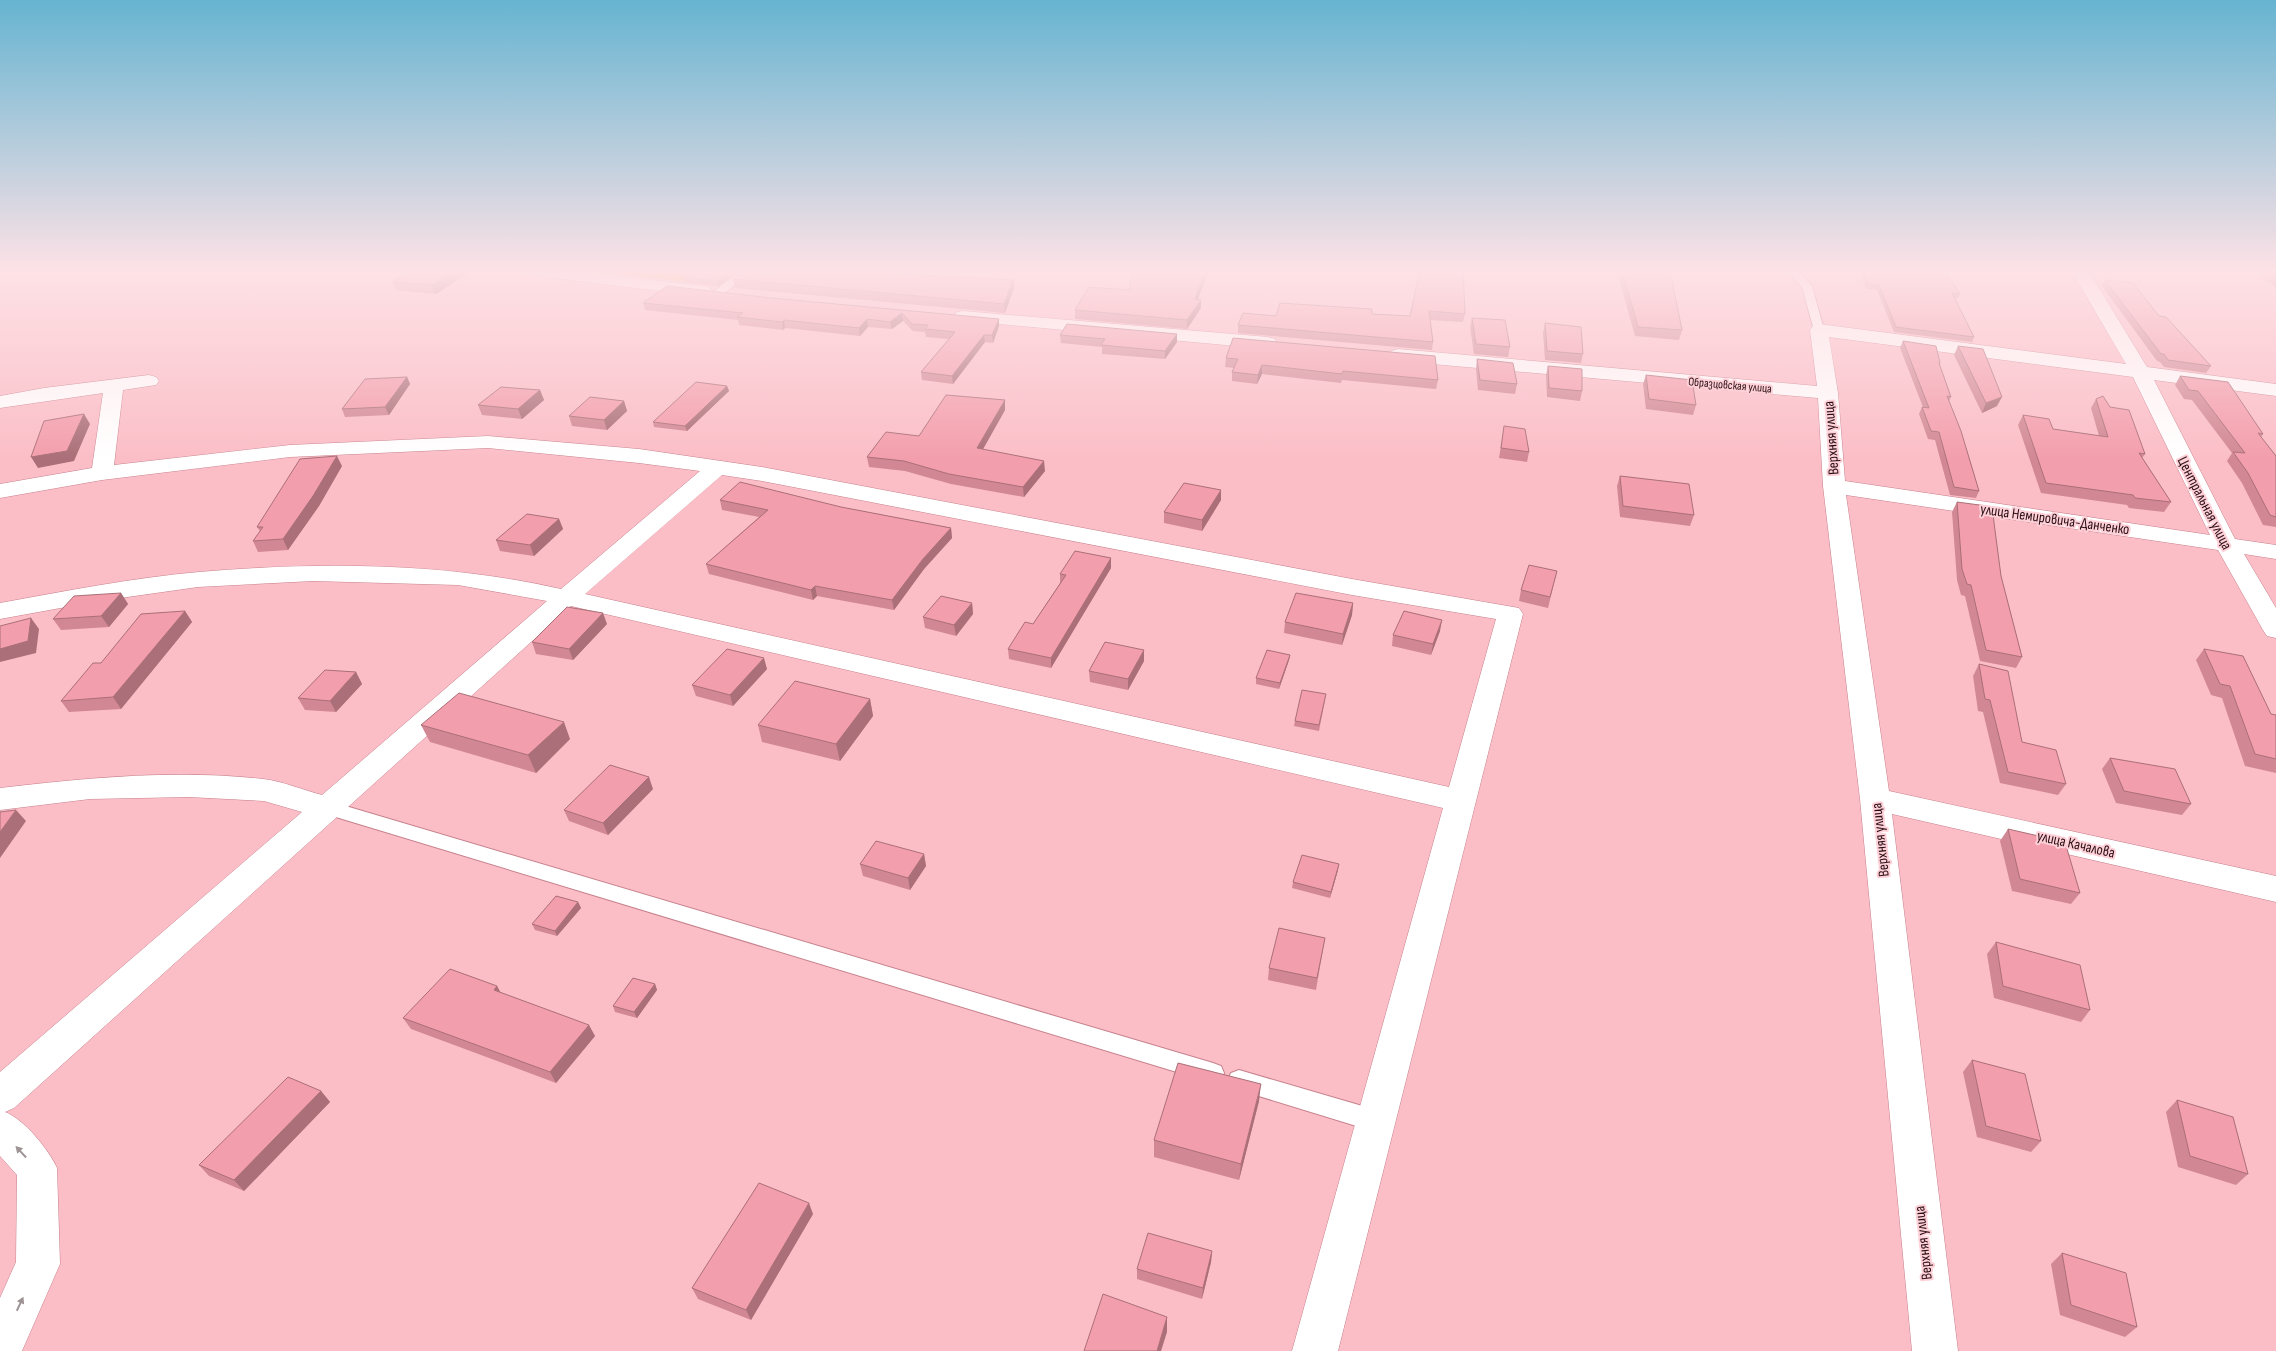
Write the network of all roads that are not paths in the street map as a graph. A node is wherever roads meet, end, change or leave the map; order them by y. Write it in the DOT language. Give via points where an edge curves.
graph roads {
  1 [pos="1156,333"];
  2 [pos="1819,333"];
  3 [pos="1842,333"];
  4 [pos="2117,333"];
  5 [pos="1290,345"];
  6 [pos="1380,353"];
  7 [pos="2140,372"];
  8 [pos="149,381"];
  9 [pos="114,386"];
  10 [pos="2276,390"];
  11 [pos="1828,393"];
  12 [pos="0,402"];
  13 [pos="716,468"];
  14 [pos="102,473"];
  15 [pos="1834,486"];
  16 [pos="0,491"];
  17 [pos="2226,544"];
  18 [pos="2276,552"];
  19 [pos="565,598"];
  20 [pos="0,610"];
  21 [pos="2276,630"];
  22 [pos="0,799"];
  23 [pos="1875,799"];
  24 [pos="1461,801"];
  25 [pos="325,807"];
  26 [pos="2276,888"];
  27 [pos="0,1096"];
  28 [pos="1376,1121"];
  29 [pos="0,1128"];
  30 [pos="0,1348"];
  31 [pos="1315,1351"];
  32 [pos="1935,1351"];
  1 -- 5 [label="street"];
  2 -- 11 [label="street, Верхняя улица"];
  3 -- 7 [label="street"];
  4 -- 7 [label="street, Центральная улица"];
  6 -- 11 [label="street, Образцовская улица"];
  7 -- 10 [label="street"];
  7 -- 17 [label="street, Центральная улица"];
  8 -- 9 [label="street"];
  9 -- 12 [label="street"];
  9 -- 14 [label="street"];
  11 -- 15 [label="street, Верхняя улица"];
  13 -- 14 [label="street" via="639,456 488,442 290,451"];
  13 -- 19 [label="street"];
  13 -- 24 [label="street" via="1510,614"];
  14 -- 16 [label="street"];
  15 -- 17 [label="street, улица Немировича-Данченко"];
  15 -- 23 [label="street, Верхняя улица"];
  17 -- 18 [label="street, улица Немировича-Данченко"];
  17 -- 21 [label="street, Центральная улица"];
  19 -- 20 [label="street" via="458,578 313,574 198,580"];
  19 -- 24 [label="street"];
  19 -- 25 [label="street"];
  22 -- 25 [label="street" via="90,788 189,786 264,790"];
  23 -- 26 [label="street, улица Качалова"];
  23 -- 32 [label="street, Верхняя улица"];
  24 -- 28 [label="street"];
  25 -- 27 [label="street"];
  25 -- 28 [label="lane"];
  28 -- 31 [label="street"];
  30 -- 29 [label="street, one-way" via="38,1264 37,1168"];
}
